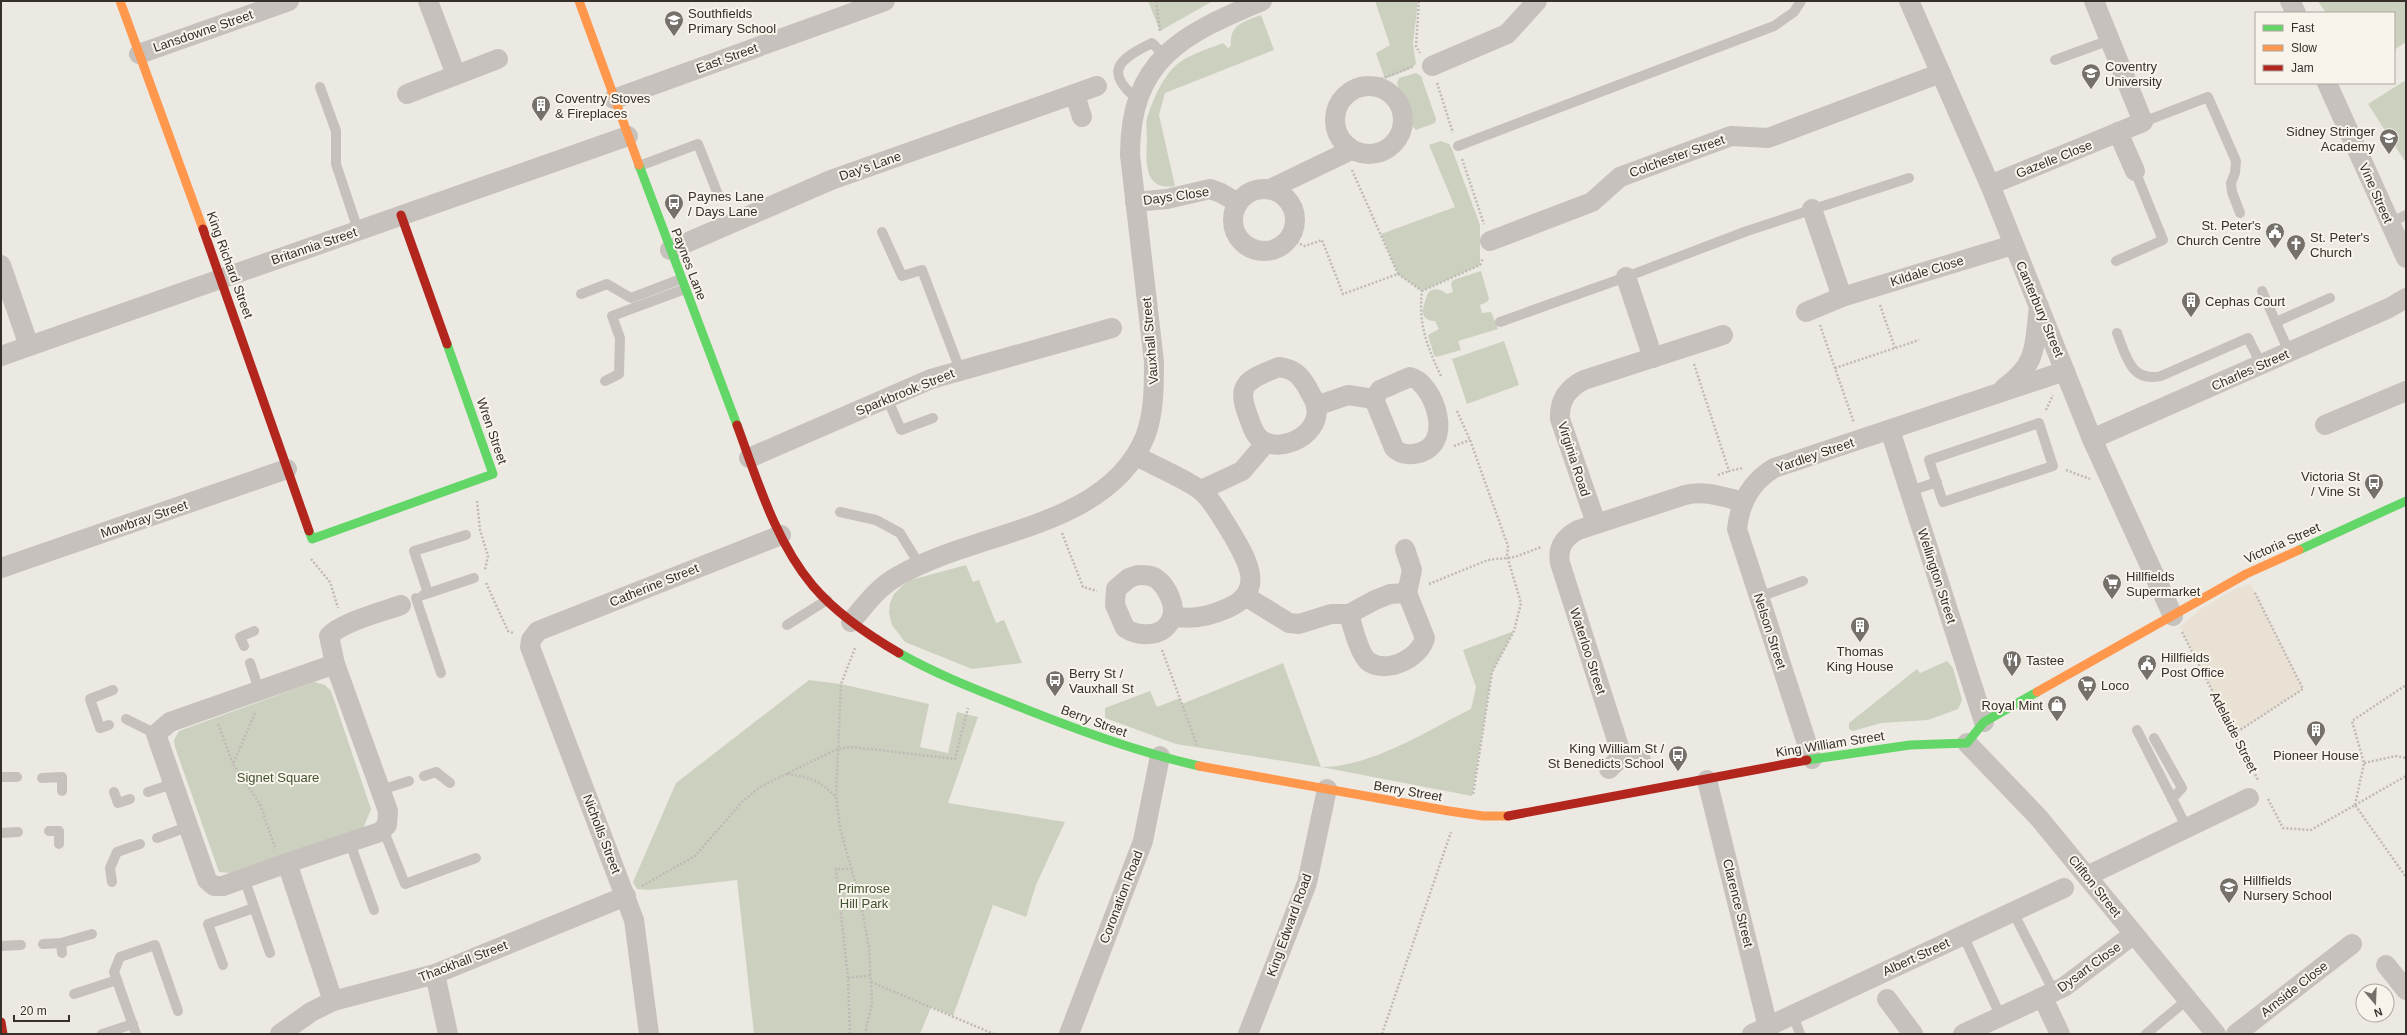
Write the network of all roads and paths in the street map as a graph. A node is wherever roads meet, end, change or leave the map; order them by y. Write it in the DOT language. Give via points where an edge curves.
graph roads {
  1 [pos="120,1"];
  2 [pos="289,1"];
  3 [pos="428,1"];
  4 [pos="579,1"];
  5 [pos="885,1"];
  6 [pos="1156,1"];
  7 [pos="1262,1"];
  8 [pos="1419,1"];
  9 [pos="1537,1"];
  10 [pos="1801,1"];
  11 [pos="1909,1"];
  12 [pos="2094,1"];
  13 [pos="2290,1"];
  14 [pos="264,5"];
  15 [pos="2296,12"];
  16 [pos="2110,40"];
  17 [pos="1158,49"];
  18 [pos="139,54"];
  19 [pos="498,59"];
  20 [pos="2055,60"];
  21 [pos="1427,62"];
  22 [pos="1940,73"];
  23 [pos="456,75"];
  24 [pos="2328,84"];
  25 [pos="320,86"];
  26 [pos="1097,86"];
  27 [pos="1355,89"];
  28 [pos="407,94"];
  29 [pos="1075,95"];
  30 [pos="614,99"];
  31 [pos="1138,100"];
  32 [pos="1082,118"];
  33 [pos="2143,122"];
  34 [pos="2118,132"];
  35 [pos="628,136"];
  36 [pos="1458,146"];
  37 [pos="1347,150"];
  38 [pos="638,166"];
  39 [pos="2135,171"];
  40 [pos="1909,178"];
  41 [pos="1990,185"];
  42 [pos="1270,189"];
  43 [pos="719,197"];
  44 [pos="1135,202"];
  45 [pos="1238,203"];
  46 [pos="1812,209"];
  47 [pos="2240,213"];
  48 [pos="401,215"];
  49 [pos="2398,219"];
  50 [pos="358,230"];
  51 [pos="882,232"];
  52 [pos="1289,239"];
  53 [pos="1490,241"];
  54 [pos="2013,245"];
  55 [pos="670,250"];
  56 [pos="2406,258"];
  57 [pos="2116,261"];
  58 [pos="1,265"];
  59 [pos="1398,274"];
  60 [pos="1626,277"];
  61 [pos="221,278"];
  62 [pos="681,279"];
  63 [pos="1874,287"];
  64 [pos="685,289"];
  65 [pos="1422,291"];
  66 [pos="2262,291"];
  67 [pos="581,294"];
  68 [pos="1842,297"];
  69 [pos="2330,298"];
  70 [pos="2406,298"];
  71 [pos="2039,305"];
  72 [pos="1810,310"];
  73 [pos="1500,322"];
  74 [pos="2276,322"];
  75 [pos="1112,328"];
  76 [pos="2117,333"];
  77 [pos="1723,335"];
  78 [pos="1919,340"];
  79 [pos="29,346"];
  80 [pos="1688,346"];
  81 [pos="1895,348"];
  82 [pos="2290,352"];
  83 [pos="1,356"];
  84 [pos="1653,358"];
  85 [pos="2261,364"];
  86 [pos="1835,368"];
  87 [pos="960,370"];
  88 [pos="2065,371"];
  89 [pos="605,381"];
  90 [pos="1444,383"];
  91 [pos="2406,391"];
  92 [pos="1995,395"];
  93 [pos="886,398"];
  94 [pos="1374,399"];
  95 [pos="1454,404"];
  96 [pos="1316,406"];
  97 [pos="933,418"];
  98 [pos="2325,425"];
  99 [pos="1890,430"];
  100 [pos="2092,439"];
  101 [pos="1860,440"];
  102 [pos="1265,444"];
  103 [pos="1136,456"];
  104 [pos="749,458"];
  105 [pos="2053,466"];
  106 [pos="1745,468"];
  107 [pos="287,470"];
  108 [pos="476,480"];
  109 [pos="1937,482"];
  110 [pos="2115,487"];
  111 [pos="1200,490"];
  112 [pos="1910,491"];
  113 [pos="2406,501"];
  114 [pos="1744,502"];
  115 [pos="840,512"];
  116 [pos="1056,515"];
  117 [pos="1596,523"];
  118 [pos="466,535"];
  119 [pos="780,535"];
  120 [pos="312,539"];
  121 [pos="1561,544"];
  122 [pos="1405,549"];
  123 [pos="1507,556"];
  124 [pos="919,564"];
  125 [pos="1,568"];
  126 [pos="2246,574"];
  127 [pos="474,578"];
  128 [pos="1803,581"];
  129 [pos="428,593"];
  130 [pos="1407,593"];
  131 [pos="1244,596"];
  132 [pos="1114,597"];
  133 [pos="1759,597"];
  134 [pos="827,600"];
  135 [pos="408,601"];
  136 [pos="1349,614"];
  137 [pos="1173,616"];
  138 [pos="2173,616"];
  139 [pos="787,625"];
  140 [pos="344,626"];
  141 [pos="859,627"];
  142 [pos="254,631"];
  143 [pos="1156,633"];
  144 [pos="531,640"];
  145 [pos="244,646"];
  146 [pos="250,663"];
  147 [pos="336,664"];
  148 [pos="441,673"];
  149 [pos="2406,684"];
  150 [pos="976,689"];
  151 [pos="113,690"];
  152 [pos="258,699"];
  153 [pos="211,707"];
  154 [pos="126,719"];
  155 [pos="1984,722"];
  156 [pos="109,725"];
  157 [pos="2137,730"];
  158 [pos="156,734"];
  159 [pos="2234,734"];
  160 [pos="2154,738"];
  161 [pos="1967,743"];
  162 [pos="837,749"];
  163 [pos="1160,756"];
  164 [pos="2406,758"];
  165 [pos="1812,759"];
  166 [pos="1642,760"];
  167 [pos="2364,763"];
  168 [pos="233,764"];
  169 [pos="1194,764"];
  170 [pos="786,774"];
  171 [pos="424,776"];
  172 [pos="2406,776"];
  173 [pos="1,777"];
  174 [pos="17,777"];
  175 [pos="42,778"];
  176 [pos="1707,780"];
  177 [pos="408,781"];
  178 [pos="450,783"];
  179 [pos="172,784"];
  180 [pos="1327,789"];
  181 [pos="381,790"];
  182 [pos="62,791"];
  183 [pos="114,792"];
  184 [pos="148,792"];
  185 [pos="2259,793"];
  186 [pos="836,797"];
  187 [pos="130,799"];
  188 [pos="2172,799"];
  189 [pos="2355,805"];
  190 [pos="1463,814"];
  191 [pos="187,827"];
  192 [pos="2187,828"];
  193 [pos="383,829"];
  194 [pos="49,831"];
  195 [pos="18,832"];
  196 [pos="1,833"];
  197 [pos="157,838"];
  198 [pos="350,843"];
  199 [pos="58,844"];
  200 [pos="140,844"];
  201 [pos="476,858"];
  202 [pos="287,863"];
  203 [pos="853,869"];
  204 [pos="2087,876"];
  205 [pos="244,878"];
  206 [pos="2406,878"];
  207 [pos="112,882"];
  208 [pos="2064,888"];
  209 [pos="626,896"];
  210 [pos="254,908"];
  211 [pos="374,910"];
  212 [pos="2013,912"];
  213 [pos="92,934"];
  214 [pos="2134,934"];
  215 [pos="1963,935"];
  216 [pos="2352,943"];
  217 [pos="42,944"];
  218 [pos="21,945"];
  219 [pos="1,946"];
  220 [pos="270,953"];
  221 [pos="222,965"];
  222 [pos="2386,965"];
  223 [pos="435,974"];
  224 [pos="871,975"];
  225 [pos="848,978"];
  226 [pos="117,980"];
  227 [pos="871,982"];
  228 [pos="2406,990"];
  229 [pos="74,994"];
  230 [pos="2048,995"];
  231 [pos="1887,999"];
  232 [pos="2188,999"];
  233 [pos="333,1000"];
  234 [pos="178,1011"];
  235 [pos="1793,1015"];
  236 [pos="2001,1017"];
  237 [pos="1,1022"];
  238 [pos="132,1024"];
  239 [pos="1760,1030"];
  240 [pos="4,1034"];
  241 [pos="102,1034"];
  242 [pos="136,1034"];
  243 [pos="280,1034"];
  244 [pos="448,1034"];
  245 [pos="649,1034"];
  246 [pos="850,1034"];
  247 [pos="865,1034"];
  248 [pos="994,1034"];
  249 [pos="1069,1034"];
  250 [pos="1248,1034"];
  251 [pos="1382,1034"];
  252 [pos="1800,1034"];
  253 [pos="1913,1034"];
  254 [pos="1964,1034"];
  255 [pos="2060,1034"];
  256 [pos="2146,1034"];
  257 [pos="2216,1034"];
  258 [pos="2236,1034"];
  1 -- 18 [label="street, King Richard Street"];
  2 -- 14 [label="street, Lansdowne Street"];
  3 -- 23 [label="street"];
  4 -- 30 [label="street, Paynes Lane"];
  5 -- 30 [label="street, East Street"];
  6 -- 17 [label="path" via="1161,36"];
  7 -- 17 [label="street, Vauxhall Street" via="1206,26 1183,40"];
  8 -- 21 [label="path" via="1416,46"];
  9 -- 21 [label="street" via="1507,34"];
  10 -- 36 [label="lane" via="1794,12 1774,26"];
  11 -- 22 [label="street, Canterbury Street"];
  12 -- 16 [label="street"];
  13 -- 15 [label="street"];
  14 -- 18 [label="street, Lansdowne Street"];
  16 -- 20 [label="lane"];
  16 -- 33 [label="street"];
  17 -- 31 [label="street, Vauxhall Street"];
  17 -- 31 [label="lane" via="1119,64 1116,70 1125,89"];
  18 -- 61 [label="street, King Richard Street"];
  19 -- 23 [label="street"];
  21 -- 27 [label="path"];
  21 -- 36 [label="path"];
  22 -- 41 [label="street, Canterbury Street"];
  22 -- 53 [label="street, Colchester Street" via="1768,138 1731,136 1620,177 1592,202"];
  23 -- 28 [label="street"];
  24 -- 49 [label="street, Vine Street"];
  25 -- 50 [label="lane" via="336,131 336,164"];
  26 -- 29 [label="street, Day's Lane"];
  27 -- 37 [label="street" via="1344,96 1337,108 1335,124"];
  27 -- 37 [label="street" via="1366,86 1384,89 1394,96 1401,108 1403,119 1398,139 1380,152 1360,153"];
  29 -- 32 [label="street"];
  29 -- 55 [label="street, Day's Lane" via="831,180"];
  30 -- 35 [label="street, Paynes Lane"];
  31 -- 44 [label="street, Vauxhall Street" via="1130,138"];
  33 -- 34 [label="street, Gazelle Close"];
  33 -- 47 [label="lane" via="2208,97 2236,161 2231,183"];
  34 -- 39 [label="street"];
  34 -- 41 [label="street, Gazelle Close"];
  35 -- 38 [label="street, Paynes Lane"];
  35 -- 48 [label="street, Britannia Street"];
  36 -- 53 [label="path"];
  37 -- 42 [label="street"];
  37 -- 59 [label="path"];
  38 -- 43 [label="lane" via="698,144"];
  38 -- 55 [label="street, Paynes Lane"];
  39 -- 57 [label="lane" via="2164,240"];
  40 -- 46 [label="lane"];
  41 -- 54 [label="street, Canterbury Street"];
  42 -- 45 [label="street" via="1253,190"];
  42 -- 52 [label="street" via="1280,192 1292,205 1295,224"];
  44 -- 45 [label="street, Days Close" via="1167,199 1210,189 1221,192"];
  44 -- 103 [label="street, Vauxhall Street" via="1154,362 1154,389 1145,436"];
  45 -- 52 [label="street" via="1233,217 1234,227 1243,243 1252,249 1266,251 1282,245"];
  46 -- 60 [label="lane"];
  46 -- 68 [label="street"];
  48 -- 50 [label="street, Britannia Street"];
  48 -- 108 [label="street, Wren Street" via="493,474"];
  49 -- 56 [label="street, Vine Street"];
  50 -- 61 [label="street, Britannia Street"];
  51 -- 87 [label="lane" via="902,276 922,270"];
  52 -- 59 [label="path" via="1305,246 1322,240 1343,294"];
  53 -- 65 [label="path" via="1480,265"];
  54 -- 63 [label="street, Kildale Close"];
  54 -- 71 [label="street, Canterbury Street"];
  55 -- 62 [label="street, Paynes Lane"];
  58 -- 79 [label="street"];
  59 -- 65 [label="path"];
  60 -- 73 [label="lane"];
  60 -- 84 [label="street"];
  61 -- 79 [label="street, Britannia Street"];
  61 -- 107 [label="street, King Richard Street"];
  62 -- 64 [label="street, Paynes Lane"];
  62 -- 67 [label="lane" via="631,298 607,284"];
  63 -- 68 [label="street, Kildale Close"];
  63 -- 81 [label="path"];
  64 -- 89 [label="lane" via="612,316 620,338 619,374"];
  64 -- 104 [label="street, Paynes Lane"];
  65 -- 90 [label="path" via="1420,312 1423,329"];
  66 -- 74 [label="lane"];
  68 -- 72 [label="street, Kildale Close"];
  69 -- 74 [label="lane"];
  70 -- 82 [label="street, Charles Street"];
  71 -- 88 [label="street, Canterbury Street"];
  71 -- 92 [label="street, Yardley Street" via="2032,359 2020,377"];
  72 -- 86 [label="path"];
  74 -- 82 [label="lane"];
  75 -- 87 [label="street, Sparkbrook Street"];
  76 -- 85 [label="lane" via="2129,364 2138,374 2150,378 2161,376 2248,338"];
  77 -- 80 [label="street, Virginia Road"];
  78 -- 81 [label="path"];
  79 -- 83 [label="street, Britannia Street"];
  80 -- 84 [label="street, Virginia Road"];
  80 -- 106 [label="path" via="1729,471"];
  81 -- 86 [label="path"];
  82 -- 85 [label="street, Charles Street"];
  84 -- 117 [label="street, Virginia Road" via="1578,383 1570,389 1561,404 1562,426"];
  85 -- 100 [label="street, Charles Street"];
  86 -- 101 [label="path"];
  87 -- 93 [label="street, Sparkbrook Street"];
  88 -- 92 [label="street, Yardley Street"];
  88 -- 100 [label="street, Canterbury Street"];
  91 -- 98 [label="street"];
  92 -- 99 [label="street, Yardley Street"];
  93 -- 97 [label="lane" via="901,430"];
  93 -- 104 [label="street, Sparkbrook Street"];
  94 -- 96 [label="street" via="1348,394"];
  95 -- 123 [label="path" via="1470,440 1508,546"];
  96 -- 102 [label="street" via="1315,422 1308,433 1280,445"];
  96 -- 102 [label="street" via="1302,379 1294,370 1279,367 1252,378 1244,388 1242,402 1254,430"];
  99 -- 101 [label="street, Yardley Street"];
  99 -- 112 [label="street, Wellington Street"];
  100 -- 110 [label="street, Canterbury Street"];
  101 -- 114 [label="street, Yardley Street" via="1774,468 1760,476"];
  102 -- 111 [label="street" via="1242,471"];
  103 -- 111 [label="street"];
  103 -- 116 [label="street, Vauxhall Street" via="1120,476 1104,490"];
  104 -- 119 [label="street, Paynes Lane"];
  105 -- 109 [label="lane" via="1943,502"];
  105 -- 109 [label="lane" via="2039,423 1929,460"];
  105 -- 110 [label="path"];
  107 -- 120 [label="street, King Richard Street"];
  107 -- 125 [label="street, Mowbray Street"];
  108 -- 120 [label="street, Wren Street"];
  108 -- 144 [label="path" via="480,530 488,556 484,577 508,631"];
  109 -- 112 [label="lane"];
  110 -- 138 [label="street, Canterbury Street"];
  111 -- 131 [label="street" via="1219,513 1247,559 1251,579"];
  112 -- 155 [label="street, Wellington Street"];
  113 -- 126 [label="street, Victoria Street"];
  114 -- 117 [label="street" via="1714,494 1692,493"];
  114 -- 133 [label="street, Nelson Street" via="1739,514 1738,529"];
  115 -- 124 [label="lane" via="876,520 900,533"];
  116 -- 124 [label="street, Vauxhall Street"];
  116 -- 132 [label="path" via="1083,587"];
  117 -- 121 [label="street" via="1570,534"];
  118 -- 129 [label="lane" via="414,551"];
  119 -- 134 [label="street, Berry Street" via="802,572"];
  119 -- 144 [label="street, Catherine Street" via="538,631"];
  120 -- 140 [label="path" via="310,557 330,582"];
  121 -- 123 [label="path" via="1542,546 1515,557"];
  121 -- 166 [label="street, Waterloo Street" via="1560,563 1616,762"];
  122 -- 130 [label="street" via="1412,570"];
  123 -- 130 [label="path" via="1488,560"];
  123 -- 190 [label="path" via="1521,603 1514,631 1492,672"];
  124 -- 141 [label="street, Vauxhall Street" via="897,576 875,593"];
  126 -- 138 [label="street, Victoria Street"];
  126 -- 159 [label="path" via="2303,689"];
  127 -- 129 [label="lane"];
  128 -- 133 [label="lane"];
  129 -- 135 [label="lane"];
  130 -- 136 [label="street" via="1390,594"];
  130 -- 136 [label="street" via="1425,638 1417,652 1392,665 1369,662 1363,654"];
  131 -- 136 [label="street" via="1289,623 1299,624 1331,614"];
  131 -- 137 [label="street" via="1234,605 1211,615 1184,619"];
  132 -- 137 [label="street" via="1116,589 1129,578 1148,575 1158,579 1165,587"];
  132 -- 143 [label="street" via="1125,628 1139,634"];
  133 -- 165 [label="street, Nelson Street"];
  134 -- 139 [label="lane"];
  134 -- 141 [label="street, Berry Street"];
  135 -- 140 [label="street"];
  135 -- 148 [label="lane"];
  137 -- 143 [label="street" via="1166,627"];
  138 -- 155 [label="street"];
  138 -- 159 [label="path, Adelaide Street"];
  140 -- 147 [label="street" via="329,636"];
  141 -- 150 [label="street, Berry Street" via="924,668"];
  141 -- 162 [label="path" via="854,650 841,684"];
  142 -- 145 [label="lane" via="240,636"];
  143 -- 169 [label="path" via="1200,753"];
  144 -- 209 [label="street, Nicholls Street" via="530,647"];
  146 -- 152 [label="lane"];
  147 -- 152 [label="street"];
  147 -- 181 [label="street"];
  149 -- 167 [label="path" via="2352,721"];
  150 -- 162 [label="path" via="968,707 955,759 853,748"];
  150 -- 163 [label="street, Berry Street" via="1092,735"];
  151 -- 156 [label="lane" via="90,699 100,728"];
  152 -- 153 [label="street"];
  152 -- 168 [label="path"];
  153 -- 158 [label="street" via="170,722"];
  153 -- 168 [label="path"];
  154 -- 158 [label="lane"];
  155 -- 161 [label="street"];
  157 -- 188 [label="lane"];
  158 -- 179 [label="street"];
  159 -- 185 [label="path, Adelaide Street"];
  160 -- 188 [label="lane" via="2182,788"];
  161 -- 165 [label="street, King William Street" via="1910,745"];
  161 -- 204 [label="street, Clifton Street" via="2039,818"];
  162 -- 170 [label="path"];
  162 -- 186 [label="path"];
  163 -- 169 [label="street, Berry Street"];
  163 -- 249 [label="street, Coronation Road" via="1143,841"];
  164 -- 167 [label="path" via="2396,756"];
  165 -- 176 [label="street, King William Street"];
  167 -- 189 [label="path"];
  168 -- 202 [label="path" via="260,804 271,830 278,858"];
  169 -- 180 [label="street, Berry Street"];
  170 -- 186 [label="path" via="809,777 824,785"];
  170 -- 209 [label="path" via="760,787 742,802 695,856"];
  171 -- 178 [label="lane" via="436,772"];
  172 -- 189 [label="path"];
  173 -- 174 [label="lane"];
  175 -- 182 [label="lane" via="62,777"];
  176 -- 190 [label="street, King William Street" via="1505,816"];
  176 -- 239 [label="street, Clarence Street"];
  177 -- 181 [label="lane"];
  179 -- 184 [label="lane"];
  179 -- 191 [label="street"];
  180 -- 190 [label="street, Berry Street"];
  180 -- 250 [label="street, King Edward Road" via="1307,883"];
  181 -- 193 [label="street" via="388,811 387,825"];
  183 -- 187 [label="lane" via="118,803"];
  185 -- 189 [label="path, Adelaide Street" via="2283,828 2311,830"];
  185 -- 192 [label="street"];
  186 -- 203 [label="path" via="840,828"];
  188 -- 192 [label="lane"];
  189 -- 206 [label="path"];
  190 -- 251 [label="path"];
  191 -- 197 [label="lane"];
  191 -- 205 [label="street" via="207,880 214,886 223,886"];
  192 -- 204 [label="street"];
  193 -- 198 [label="street"];
  193 -- 201 [label="lane" via="405,884"];
  194 -- 199 [label="lane" via="58,831"];
  195 -- 196 [label="lane"];
  198 -- 202 [label="street"];
  198 -- 211 [label="lane"];
  200 -- 207 [label="lane" via="117,852 110,868"];
  202 -- 205 [label="street"];
  202 -- 233 [label="street"];
  203 -- 224 [label="path" via="861,904"];
  203 -- 225 [label="path" via="836,869"];
  204 -- 214 [label="street, Clifton Street"];
  205 -- 210 [label="lane"];
  208 -- 212 [label="street, Albert Street"];
  209 -- 223 [label="street, Thackhall Street"];
  209 -- 245 [label="street, Nicholls Street" via="634,920"];
  210 -- 220 [label="lane"];
  210 -- 221 [label="lane" via="208,924"];
  212 -- 215 [label="street, Albert Street"];
  212 -- 230 [label="lane"];
  213 -- 217 [label="lane" via="62,948"];
  214 -- 230 [label="street, Dysart Close"];
  214 -- 232 [label="street, Clifton Street"];
  215 -- 235 [label="street, Albert Street"];
  215 -- 236 [label="lane"];
  216 -- 258 [label="street, Arnside Close"];
  218 -- 219 [label="lane"];
  222 -- 228 [label="street"];
  223 -- 233 [label="street, Thackhall Street"];
  223 -- 244 [label="street"];
  224 -- 225 [label="path"];
  224 -- 227 [label="path"];
  225 -- 246 [label="path"];
  226 -- 229 [label="lane"];
  226 -- 234 [label="lane" via="114,972 120,957 155,945"];
  226 -- 238 [label="lane"];
  227 -- 247 [label="path" via="872,1003"];
  227 -- 248 [label="path"];
  230 -- 236 [label="street, Dysart Close"];
  230 -- 255 [label="street, Dysart Close"];
  231 -- 253 [label="street"];
  232 -- 256 [label="lane"];
  232 -- 257 [label="street, Clifton Street"];
  233 -- 243 [label="street, Thackhall Street"];
  235 -- 239 [label="street, Albert Street"];
  235 -- 252 [label="lane"];
  236 -- 254 [label="street, Dysart Close"];
  237 -- 240 [label="street"];
  238 -- 241 [label="lane"];
  238 -- 242 [label="lane"];
}
